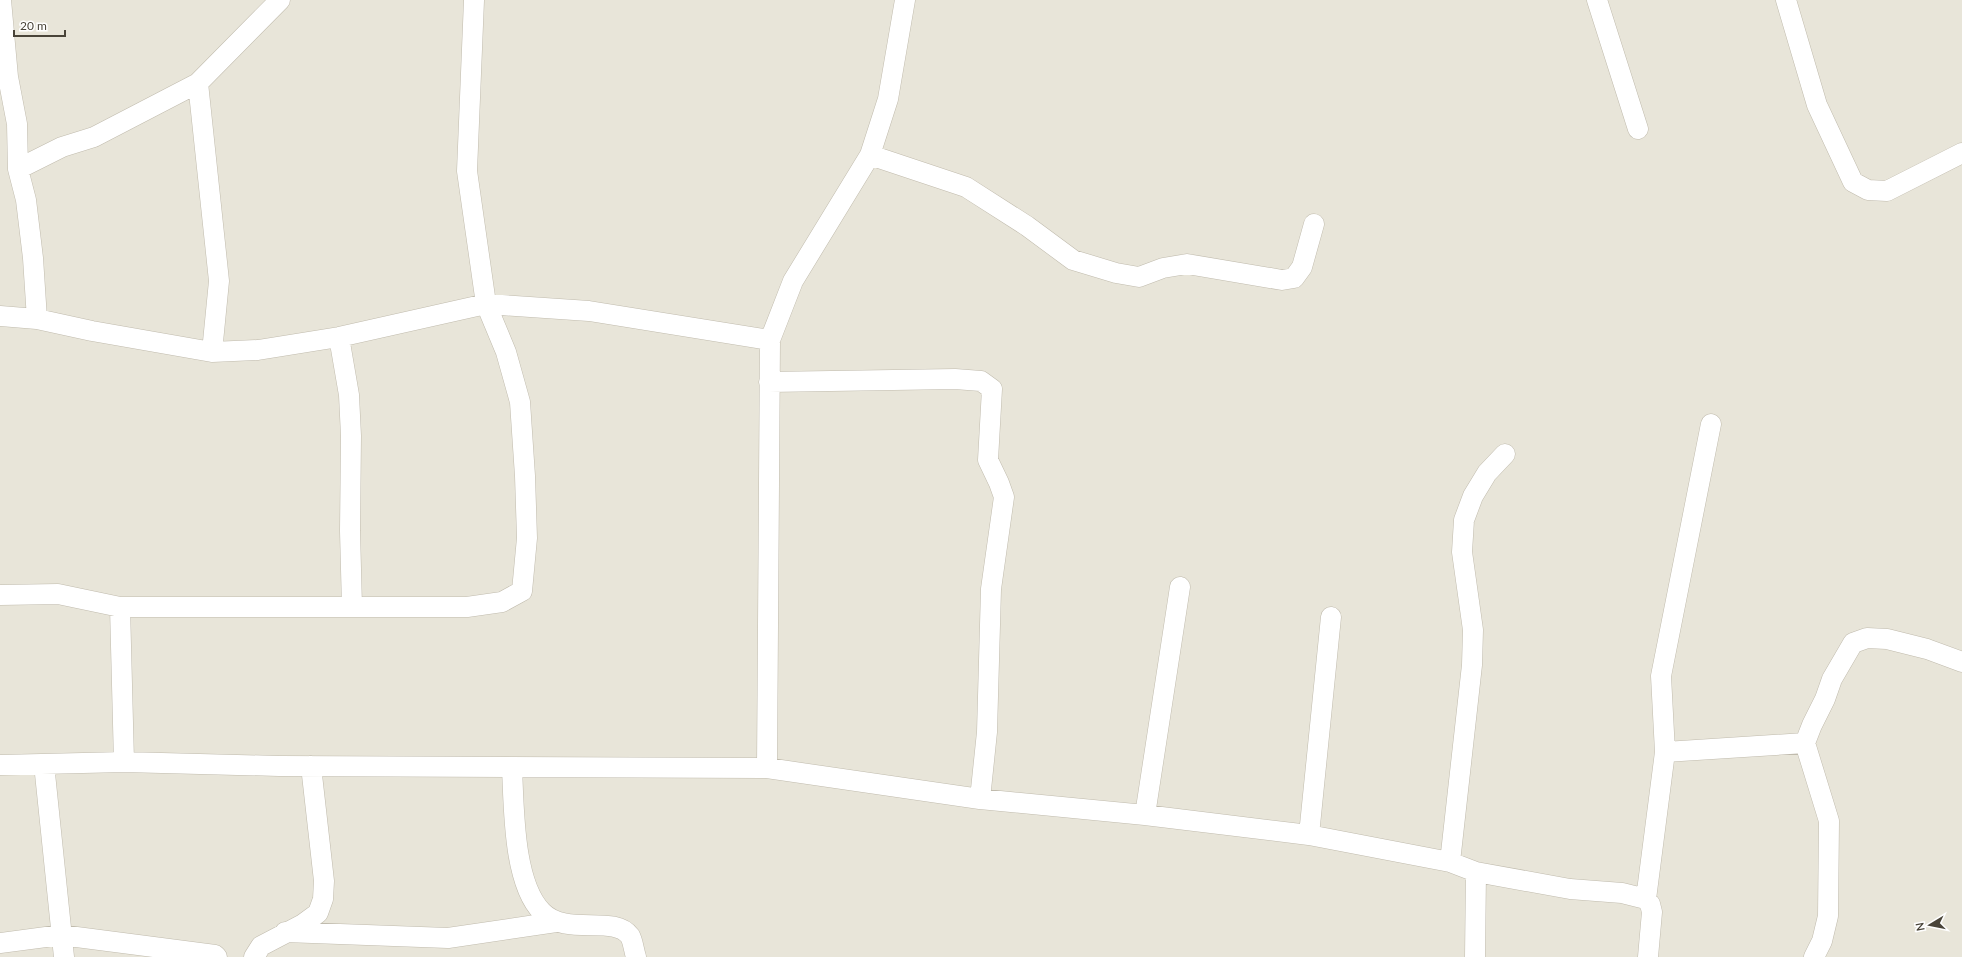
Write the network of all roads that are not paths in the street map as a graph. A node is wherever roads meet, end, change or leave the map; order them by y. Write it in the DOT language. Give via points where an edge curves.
graph roads {
  1 [pos="1,0"];
  2 [pos="280,0"];
  3 [pos="474,0"];
  4 [pos="905,0"];
  5 [pos="1597,0"];
  6 [pos="1786,0"];
  7 [pos="198,83"];
  8 [pos="1638,129"];
  9 [pos="1962,153"];
  10 [pos="870,155"];
  11 [pos="18,169"];
  12 [pos="1314,224"];
  13 [pos="486,304"];
  14 [pos="0,316"];
  15 [pos="37,319"];
  16 [pos="338,337"];
  17 [pos="770,340"];
  18 [pos="212,352"];
  19 [pos="770,382"];
  20 [pos="1711,424"];
  21 [pos="1505,454"];
  22 [pos="1180,587"];
  23 [pos="0,595"];
  24 [pos="120,606"];
  25 [pos="352,607"];
  26 [pos="1330,617"];
  27 [pos="1962,662"];
  28 [pos="1805,743"];
  29 [pos="1665,752"];
  30 [pos="124,762"];
  31 [pos="44,764"];
  32 [pos="0,765"];
  33 [pos="311,766"];
  34 [pos="512,768"];
  35 [pos="766,768"];
  36 [pos="980,799"];
  37 [pos="1145,815"];
  38 [pos="1309,835"];
  39 [pos="1450,862"];
  40 [pos="1476,872"];
  41 [pos="1646,899"];
  42 [pos="556,922"];
  43 [pos="285,932"];
  44 [pos="60,935"];
  45 [pos="0,943"];
  46 [pos="64,957"];
  47 [pos="217,957"];
  48 [pos="254,957"];
  49 [pos="636,957"];
  50 [pos="1475,957"];
  51 [pos="1648,957"];
  52 [pos="1814,957"];
  1 -- 11 [label="street" via="8,77 17,124"];
  2 -- 7 [label="street"];
  3 -- 13 [label="street" via="467,171"];
  4 -- 10 [label="street" via="888,100"];
  5 -- 8 [label="street"];
  6 -- 9 [label="street" via="1817,105 1853,182 1868,190 1887,191"];
  7 -- 11 [label="street" via="94,137 62,147"];
  7 -- 18 [label="street" via="219,281"];
  10 -- 12 [label="street" via="966,187 1028,226 1073,260 1139,277 1163,268 1187,264 1282,280 1294,278 1302,267"];
  10 -- 17 [label="street" via="793,281"];
  11 -- 15 [label="street" via="26,200"];
  13 -- 16 [label="street"];
  13 -- 17 [label="street" via="590,311"];
  13 -- 25 [label="street" via="506,352 520,402 526,538 522,591 502,602 467,607"];
  14 -- 15 [label="street"];
  15 -- 18 [label="street"];
  16 -- 18 [label="street" via="258,350"];
  16 -- 25 [label="street" via="349,394"];
  17 -- 19 [label="street"];
  19 -- 35 [label="street"];
  19 -- 36 [label="street" via="955,380 981,381 992,389 988,460 1004,497 991,589 987,732"];
  20 -- 29 [label="street" via="1661,676"];
  21 -- 39 [label="street" via="1487,474 1473,496 1464,520 1462,552 1473,630 1472,665"];
  22 -- 37 [label="street"];
  23 -- 24 [label="street" via="58,594"];
  24 -- 25 [label="street"];
  24 -- 30 [label="street"];
  26 -- 38 [label="street"];
  27 -- 28 [label="street" via="1927,649 1887,639 1867,638 1854,643 1832,679 1826,699"];
  28 -- 29 [label="street"];
  28 -- 52 [label="street" via="1829,821 1828,916 1822,941"];
  29 -- 41 [label="street"];
  30 -- 31 [label="street"];
  30 -- 33 [label="street"];
  31 -- 32 [label="street"];
  31 -- 44 [label="street"];
  33 -- 34 [label="street"];
  33 -- 43 [label="street" via="324,880 323,899 318,913 303,924"];
  34 -- 35 [label="street"];
  34 -- 42 [label="street" via="514,816 522,873 532,897 542,912"];
  35 -- 36 [label="street"];
  36 -- 37 [label="street"];
  37 -- 38 [label="street"];
  38 -- 39 [label="street"];
  39 -- 40 [label="street"];
  40 -- 41 [label="street" via="1570,889 1622,893"];
  40 -- 50 [label="street"];
  41 -- 51 [label="street" via="1652,912"];
  42 -- 43 [label="street" via="448,938"];
  42 -- 49 [label="street" via="619,928 630,936"];
  43 -- 48 [label="street" via="261,946"];
  44 -- 45 [label="street"];
  44 -- 46 [label="street"];
  44 -- 47 [label="street"];
}
